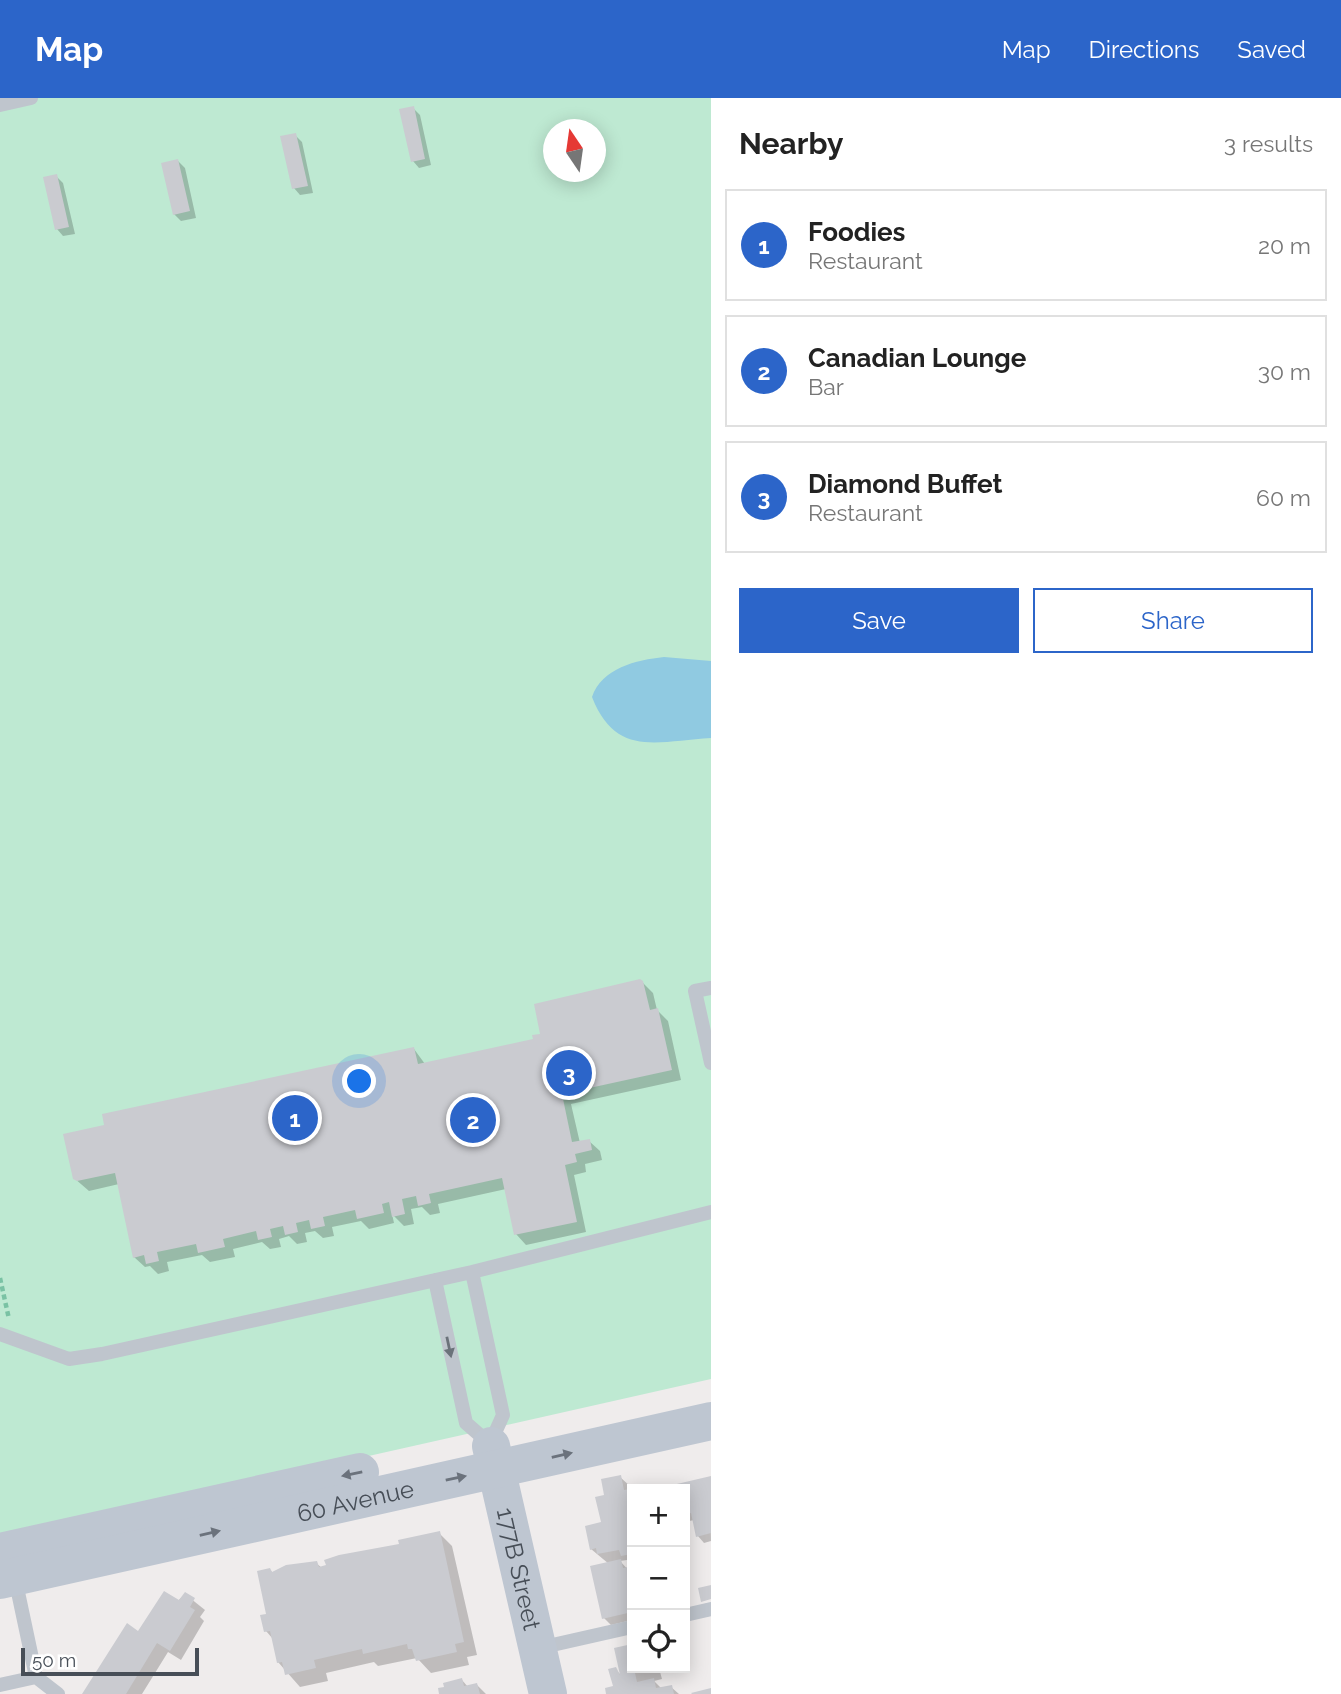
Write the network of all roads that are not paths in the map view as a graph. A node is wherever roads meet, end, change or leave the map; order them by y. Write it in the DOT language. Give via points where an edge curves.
graph roads {
  1 [pos="31,98"];
  2 [pos="0,104"];
  3 [pos="711,988"];
  4 [pos="711,1063"];
  5 [pos="711,1212"];
  6 [pos="472,1272"];
  7 [pos="435,1280"];
  8 [pos="6,1335"];
  9 [pos="711,1395"];
  10 [pos="711,1421"];
  11 [pos="493,1457"];
  12 [pos="5,1570"];
  13 [pos="711,1609"];
  14 [pos="690,1614"];
  15 [pos="627,1628"];
  16 [pos="537,1648"];
  17 [pos="36,1677"];
  18 [pos="0,1685"];
  19 [pos="58,1694"];
  20 [pos="548,1694"];
  1 -- 2 [label="lane"];
  3 -- 4 [label="lane" via="695,991"];
  5 -- 6 [label="lane"];
  6 -- 7 [label="lane"];
  6 -- 11 [label="lane" via="503,1415"];
  7 -- 8 [label="lane" via="69,1359"];
  7 -- 11 [label="lane, one-way" via="466,1423"];
  9 -- 11 [label="main road, 60 Avenue"];
  11 -- 10 [label="main road, 60 Avenue, one-way"];
  12 -- 11 [label="main road, 60 Avenue, one-way"];
  11 -- 12 [label="main road, 60 Avenue, one-way" via="178,1512"];
  11 -- 16 [label="main road, 177B Street"];
  12 -- 17 [label="lane"];
  13 -- 14 [label="lane"];
  15 -- 16 [label="lane"];
  16 -- 20 [label="main road, 177B Street"];
  17 -- 18 [label="lane"];
  17 -- 19 [label="lane"];
}
